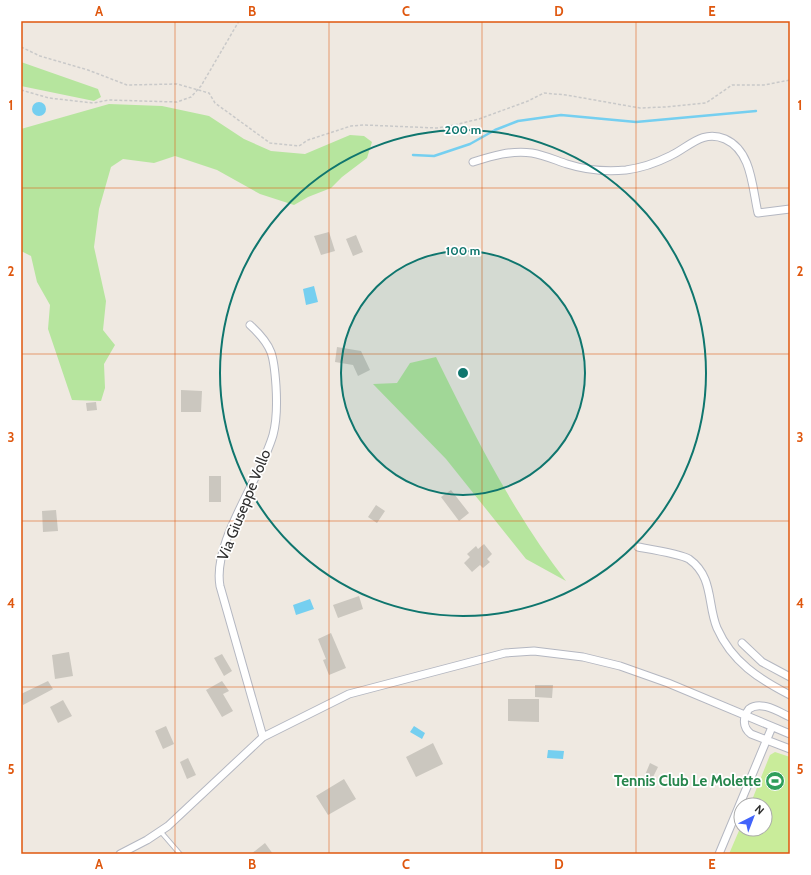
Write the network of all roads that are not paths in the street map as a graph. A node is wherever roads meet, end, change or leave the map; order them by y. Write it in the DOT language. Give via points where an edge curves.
graph roads {
  1 [pos="473,162"];
  2 [pos="790,209"];
  3 [pos="250,325"];
  4 [pos="638,547"];
  5 [pos="742,643"];
  6 [pos="790,677"];
  7 [pos="790,695"];
  8 [pos="745,717"];
  9 [pos="790,717"];
  10 [pos="772,727"];
  11 [pos="790,734"];
  12 [pos="263,737"];
  13 [pos="766,740"];
  14 [pos="790,750"];
  15 [pos="161,832"];
  16 [pos="120,854"];
  17 [pos="180,854"];
  18 [pos="719,854"];
  1 -- 2 [label="street" via="499,154 527,153 588,169 626,170 668,157 698,139 716,137 732,143 744,155 758,213"];
  3 -- 12 [label="street, Via Giuseppe Vollo" via="265,340 274,358 277,404 273,434 255,480 228,536 218,573"];
  4 -- 7 [label="street" via="687,558 694,564 707,584 717,627 733,654 758,677"];
  5 -- 6 [label="street" via="762,662"];
  8 -- 9 [label="street" via="752,707 758,706"];
  8 -- 10 [label="street"];
  8 -- 12 [label="street" via="620,666 583,657 534,651 505,653 349,694"];
  8 -- 13 [label="street" via="748,732"];
  10 -- 11 [label="street"];
  10 -- 13 [label="street"];
  12 -- 15 [label="street"];
  13 -- 14 [label="street"];
  13 -- 18 [label="street"];
  15 -- 16 [label="street"];
  15 -- 17 [label="lane"];
}
